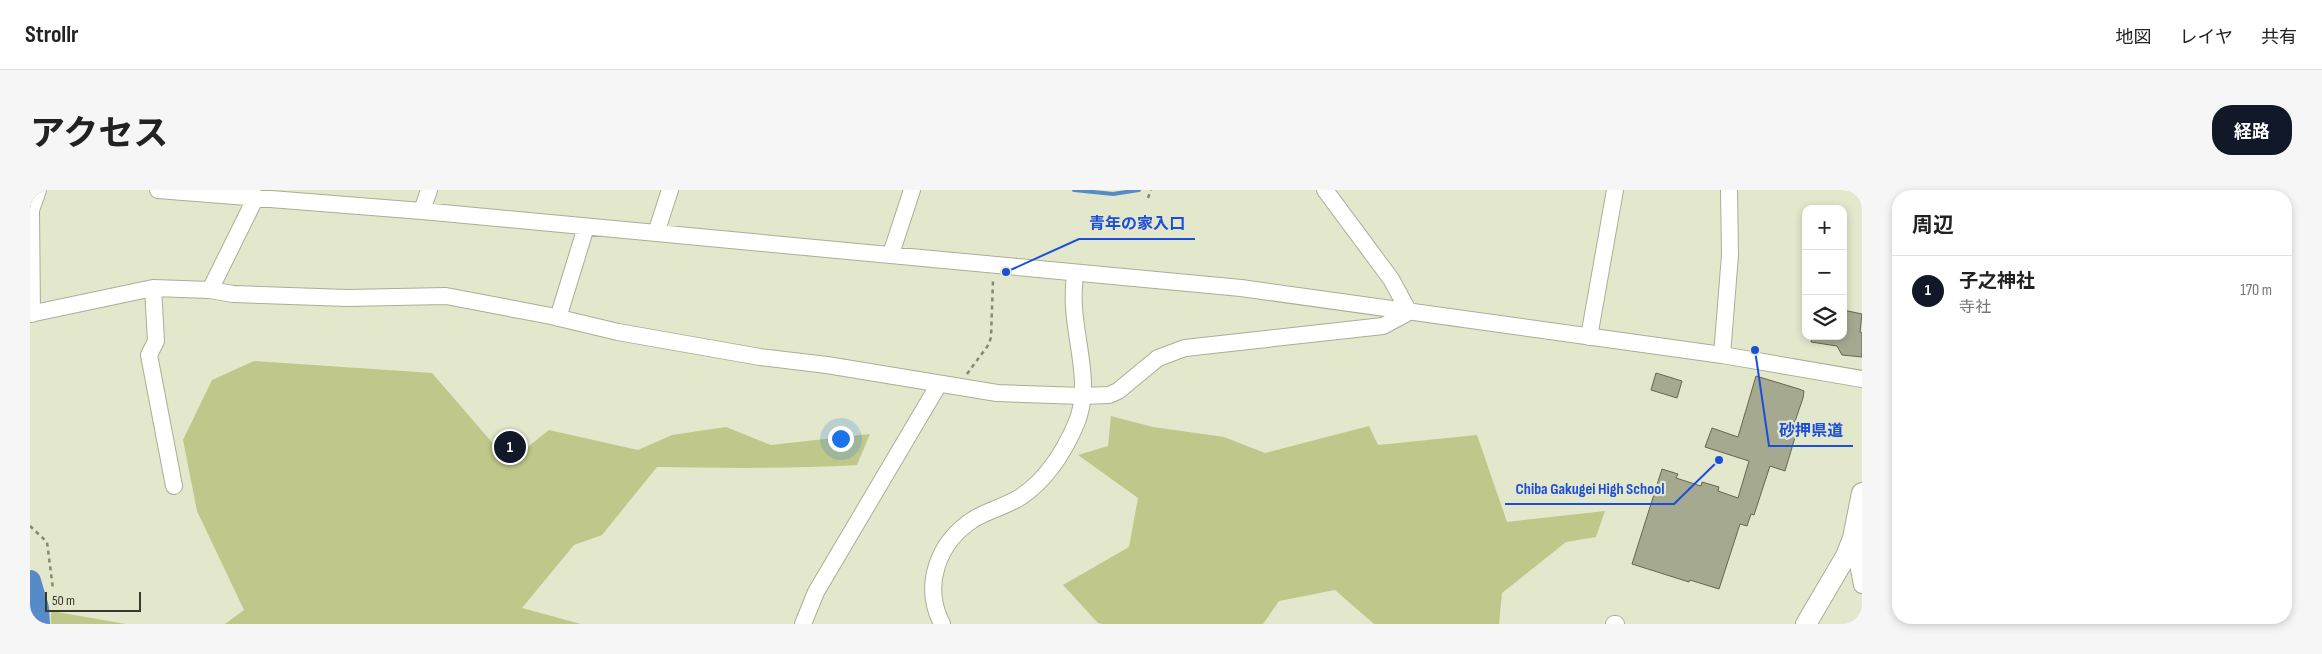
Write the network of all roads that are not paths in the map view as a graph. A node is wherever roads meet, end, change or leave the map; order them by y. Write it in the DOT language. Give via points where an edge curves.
graph roads {
  1 [pos="38,190"];
  2 [pos="158,190"];
  3 [pos="429,190"];
  4 [pos="670,190"];
  5 [pos="912,190"];
  6 [pos="1326,190"];
  7 [pos="1615,190"];
  8 [pos="1729,190"];
  9 [pos="184,191"];
  10 [pos="256,197"];
  11 [pos="422,211"];
  12 [pos="586,227"];
  13 [pos="656,233"];
  14 [pos="891,254"];
  15 [pos="1075,273"];
  16 [pos="153,288"];
  17 [pos="210,290"];
  18 [pos="1409,312"];
  19 [pos="31,314"];
  20 [pos="558,318"];
  21 [pos="1589,336"];
  22 [pos="1722,355"];
  23 [pos="1862,379"];
  24 [pos="939,384"];
  25 [pos="1082,396"];
  26 [pos="174,486"];
  27 [pos="1862,494"];
  28 [pos="1853,538"];
  29 [pos="1862,586"];
  30 [pos="803,624"];
  31 [pos="942,624"];
  32 [pos="1806,624"];
  1 -- 19 [label="street" via="31,210"];
  2 -- 9 [label="street"];
  3 -- 11 [label="street"];
  4 -- 13 [label="street"];
  5 -- 14 [label="street"];
  6 -- 18 [label="street" via="1390,279"];
  7 -- 21 [label="street"];
  8 -- 22 [label="street" via="1730,255"];
  9 -- 10 [label="street"];
  10 -- 11 [label="street"];
  10 -- 17 [label="street"];
  11 -- 12 [label="street"];
  12 -- 13 [label="street"];
  12 -- 20 [label="street"];
  13 -- 14 [label="street"];
  14 -- 15 [label="street"];
  15 -- 18 [label="street" via="1240,288"];
  15 -- 25 [label="street" via="1074,306"];
  16 -- 17 [label="street"];
  16 -- 19 [label="street"];
  16 -- 26 [label="street" via="156,341 149,355"];
  17 -- 20 [label="street" via="233,294 347,298 446,296"];
  18 -- 21 [label="street"];
  18 -- 25 [label="street" via="1383,326 1185,348 1158,358 1118,391"];
  20 -- 24 [label="street" via="698,347"];
  21 -- 22 [label="street"];
  22 -- 23 [label="street"];
  24 -- 25 [label="street" via="997,393"];
  24 -- 30 [label="street" via="816,592"];
  25 -- 31 [label="street" via="1073,430 1058,460 1042,479 1022,496 974,519 943,548 935,566 933,590"];
  27 -- 28 [label="main road"];
  28 -- 29 [label="street"];
  28 -- 32 [label="main road"];
}
